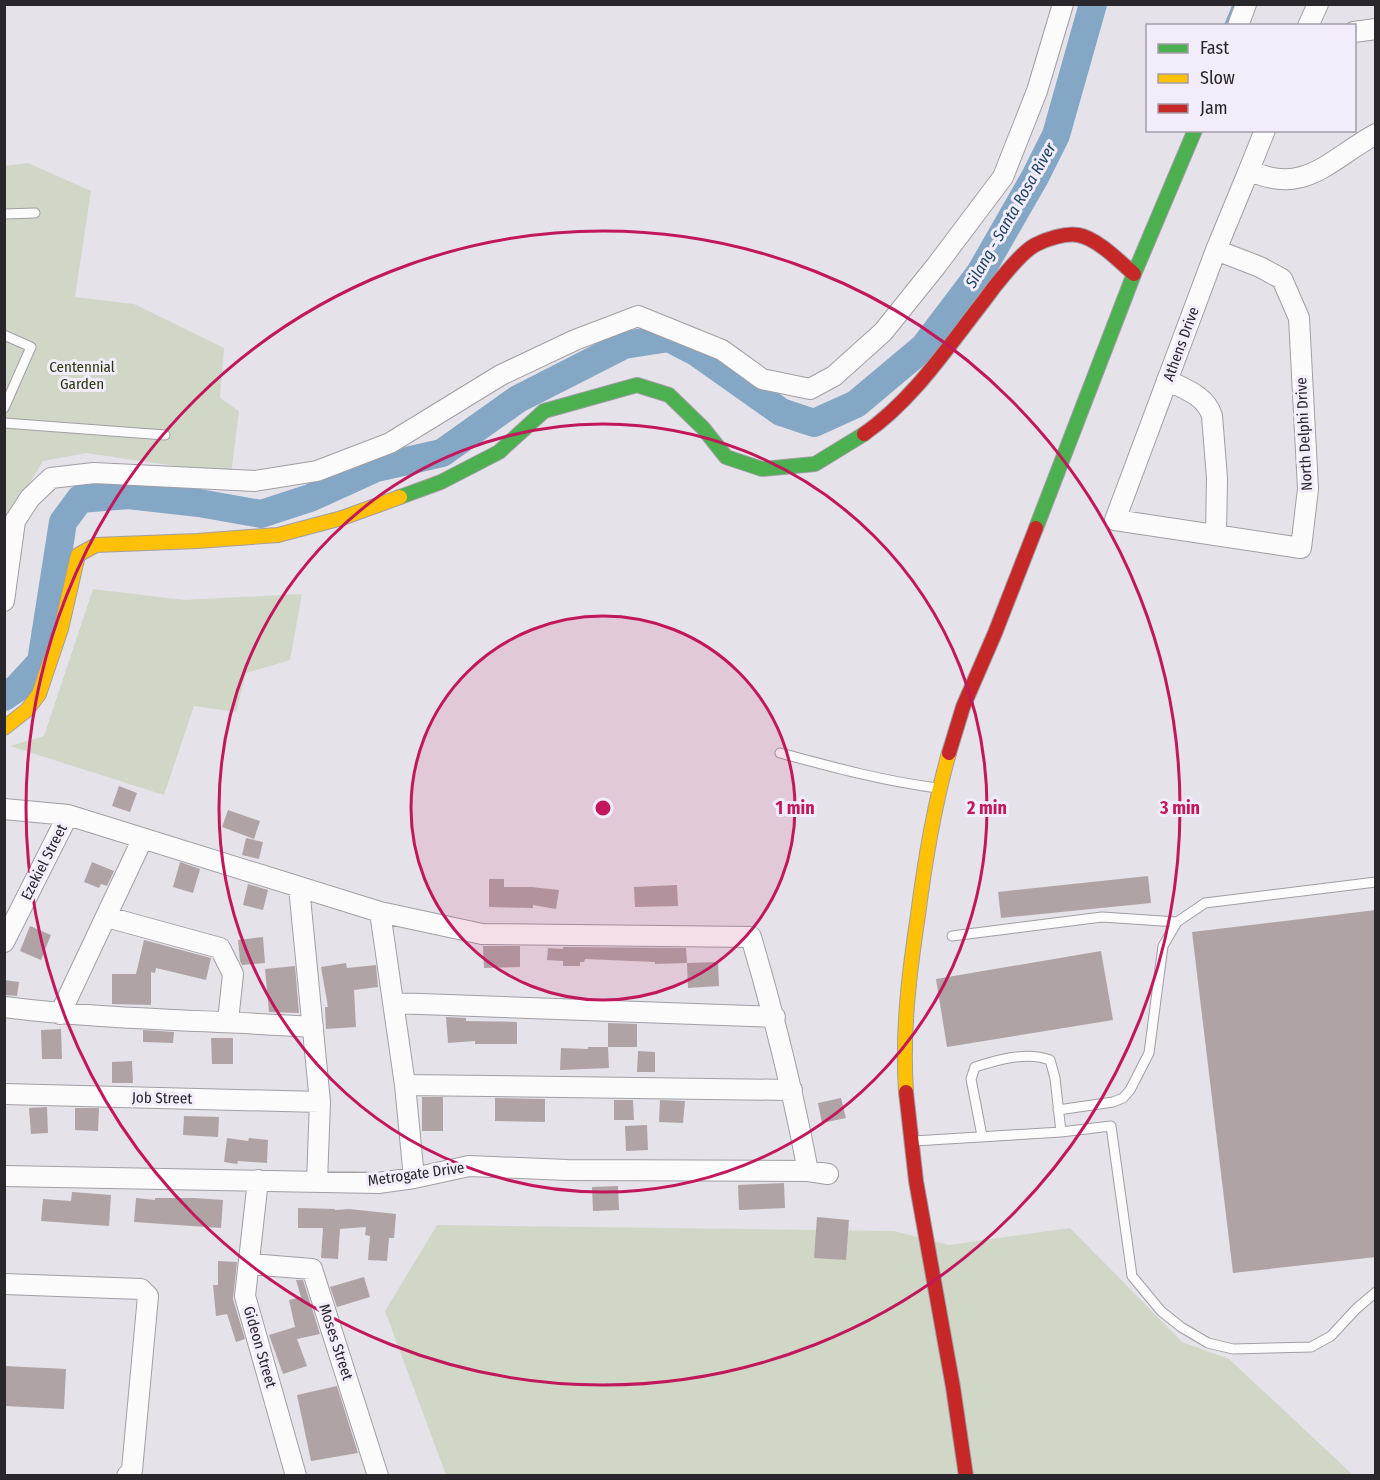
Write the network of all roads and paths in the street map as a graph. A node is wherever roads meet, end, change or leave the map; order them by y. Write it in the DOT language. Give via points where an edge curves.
graph roads {
  1 [pos="1063,4"];
  2 [pos="1246,4"];
  3 [pos="1318,4"];
  4 [pos="1239,24"];
  5 [pos="1309,24"];
  6 [pos="1376,29"];
  7 [pos="1356,32"];
  8 [pos="1194,132"];
  9 [pos="1264,132"];
  10 [pos="1376,134"];
  11 [pos="1249,170"];
  12 [pos="35,213"];
  13 [pos="4,214"];
  14 [pos="1216,250"];
  15 [pos="1134,274"];
  16 [pos="4,336"];
  17 [pos="1167,380"];
  18 [pos="4,408"];
  19 [pos="4,423"];
  20 [pos="165,435"];
  21 [pos="1115,520"];
  22 [pos="1216,535"];
  23 [pos="4,601"];
  24 [pos="4,728"];
  25 [pos="780,753"];
  26 [pos="939,788"];
  27 [pos="4,809"];
  28 [pos="68,815"];
  29 [pos="142,840"];
  30 [pos="1376,882"];
  31 [pos="299,887"];
  32 [pos="380,912"];
  33 [pos="107,917"];
  34 [pos="1177,922"];
  35 [pos="952,936"];
  36 [pos="4,942"];
  37 [pos="393,1003"];
  38 [pos="4,1007"];
  39 [pos="60,1014"];
  40 [pos="775,1017"];
  41 [pos="228,1021"];
  42 [pos="313,1027"];
  43 [pos="405,1085"];
  44 [pos="792,1090"];
  45 [pos="4,1094"];
  46 [pos="320,1102"];
  47 [pos="1058,1110"];
  48 [pos="1061,1132"];
  49 [pos="982,1136"];
  50 [pos="910,1141"];
  51 [pos="4,1176"];
  52 [pos="414,1178"];
  53 [pos="258,1180"];
  54 [pos="317,1182"];
  55 [pos="249,1264"];
  56 [pos="4,1284"];
  57 [pos="1376,1292"];
  58 [pos="127,1476"];
  59 [pos="296,1476"];
  60 [pos="378,1476"];
  61 [pos="966,1476"];
  1 -- 23 [label="street" via="1037,91 1003,177 883,332 834,376 810,388 762,379 722,350 638,316 501,375 390,442 317,471 255,481 94,473 51,478 30,498 15,521"];
  2 -- 4 [label="street"];
  3 -- 5 [label="street"];
  6 -- 7 [label="street"];
  8 -- 15 [label="street"];
  9 -- 11 [label="street, Athens Drive"];
  10 -- 11 [label="street" via="1295,180 1265,178"];
  11 -- 14 [label="street, Athens Drive"];
  12 -- 13 [label="lane"];
  14 -- 17 [label="street, Athens Drive"];
  14 -- 22 [label="street, North Delphi Drive" via="1282,279 1299,318 1308,489 1301,548"];
  15 -- 24 [label="street" via="1093,241 1078,235 1056,237 1033,246 999,281 891,414 815,464 762,469 726,457 669,395 637,385 544,411 499,452 441,482 342,518 278,535 96,545 78,555 61,629 39,694 27,710"];
  15 -- 26 [label="street" via="963,707"];
  16 -- 18 [label="lane" via="31,347"];
  17 -- 21 [label="street, Athens Drive"];
  17 -- 22 [label="street" via="1209,406 1216,478"];
  19 -- 20 [label="lane"];
  21 -- 22 [label="street, North Delphi Drive"];
  25 -- 26 [label="lane" via="843,771"];
  26 -- 50 [label="street" via="926,850 907,990 904,1059"];
  27 -- 28 [label="street"];
  28 -- 29 [label="street"];
  28 -- 36 [label="street, Ezekiel Street"];
  29 -- 31 [label="street"];
  29 -- 33 [label="street"];
  30 -- 34 [label="lane" via="1205,903"];
  31 -- 32 [label="street"];
  31 -- 42 [label="street"];
  32 -- 37 [label="street"];
  32 -- 40 [label="street" via="482,934 751,938"];
  33 -- 39 [label="street"];
  33 -- 41 [label="street" via="220,948 233,974"];
  34 -- 35 [label="lane" via="1102,917"];
  34 -- 47 [label="lane" via="1163,946 1149,1053 1130,1090 1113,1102"];
  37 -- 40 [label="street"];
  37 -- 43 [label="street"];
  38 -- 39 [label="street"];
  39 -- 41 [label="street"];
  40 -- 44 [label="street"];
  41 -- 42 [label="street"];
  42 -- 46 [label="street"];
  43 -- 44 [label="street"];
  43 -- 52 [label="street"];
  44 -- 52 [label="street, Metrogate Drive" via="818,1172 469,1166"];
  45 -- 46 [label="street, Job Street"];
  46 -- 54 [label="street"];
  47 -- 48 [label="lane"];
  47 -- 49 [label="lane" via="1050,1060 1023,1055 975,1067 971,1078"];
  48 -- 49 [label="lane"];
  48 -- 57 [label="lane" via="1111,1126 1132,1276 1161,1311 1208,1343 1233,1349 1311,1347 1331,1335"];
  49 -- 50 [label="lane"];
  50 -- 61 [label="street"];
  51 -- 53 [label="street, Metrogate Drive"];
  52 -- 54 [label="street, Metrogate Drive" via="378,1183"];
  53 -- 54 [label="street, Metrogate Drive"];
  53 -- 55 [label="street, Gideon Street"];
  55 -- 59 [label="street, Gideon Street" via="245,1296"];
  55 -- 60 [label="street, Moses Street" via="312,1269"];
  56 -- 58 [label="street" via="141,1289 148,1296 132,1470"];
}
